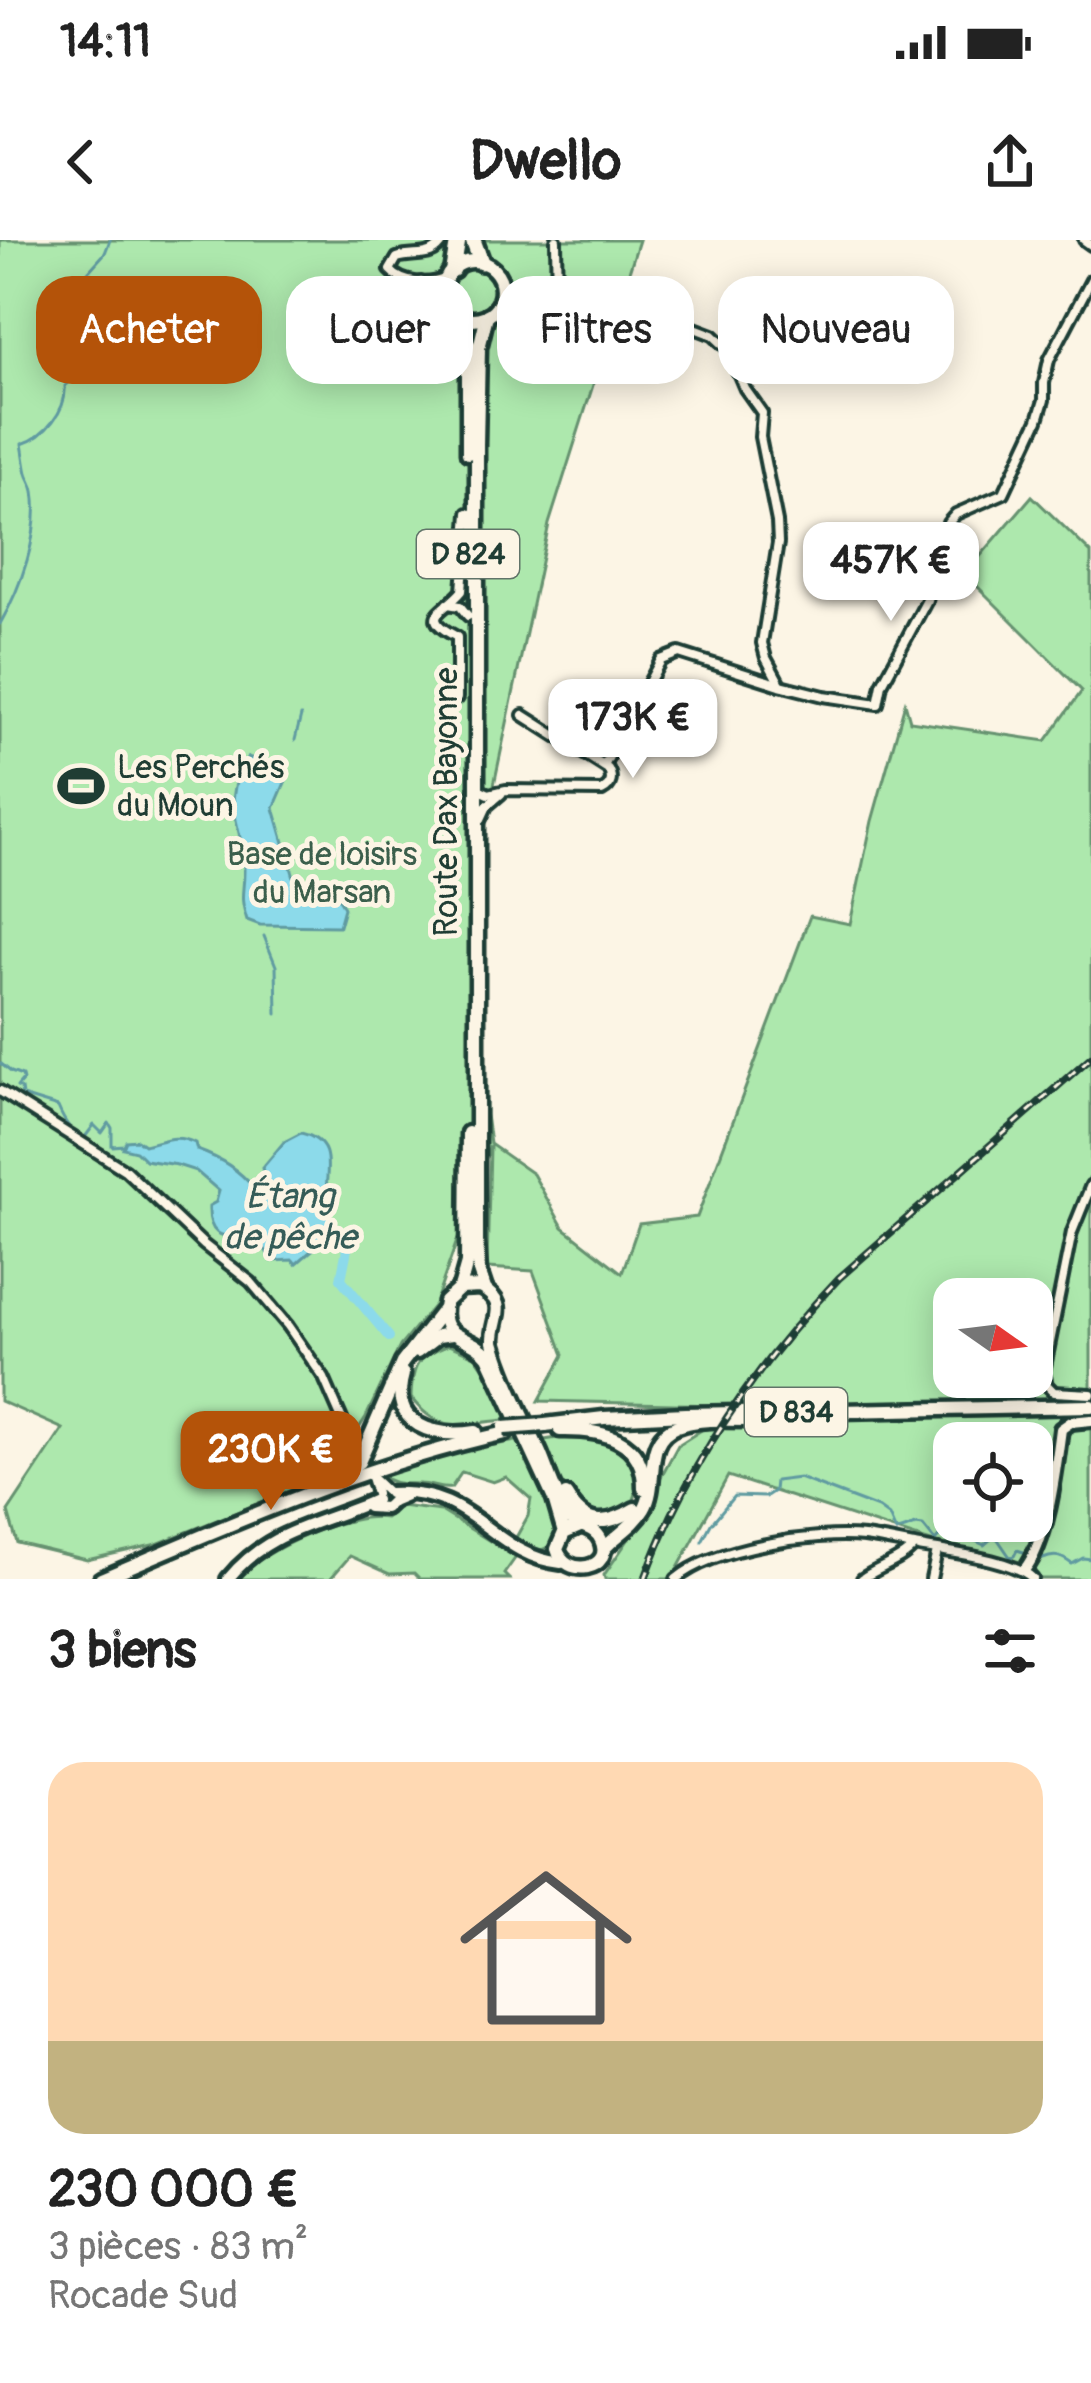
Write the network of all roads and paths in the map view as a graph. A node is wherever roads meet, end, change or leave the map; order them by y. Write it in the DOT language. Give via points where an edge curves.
graph roads {
  1 [pos="444,240"];
  2 [pos="458,240"];
  3 [pos="473,240"];
  4 [pos="556,240"];
  5 [pos="481,262"];
  6 [pos="449,273"];
  7 [pos="396,276"];
  8 [pos="445,276"];
  9 [pos="448,276"];
  10 [pos="497,276"];
  11 [pos="556,276"];
  12 [pos="1091,280"];
  13 [pos="497,304"];
  14 [pos="487,315"];
  15 [pos="473,318"];
  16 [pos="694,328"];
  17 [pos="468,384"];
  18 [pos="468,513"];
  19 [pos="446,603"];
  20 [pos="468,616"];
  21 [pos="780,685"];
  22 [pos="457,698"];
  23 [pos="892,701"];
  24 [pos="878,704"];
  25 [pos="523,715"];
  26 [pos="604,766"];
  27 [pos="476,788"];
  28 [pos="514,791"];
  29 [pos="476,901"];
  30 [pos="0,1091"];
  31 [pos="1091,1185"];
  32 [pos="460,1288"];
  33 [pos="484,1289"];
  34 [pos="443,1308"];
  35 [pos="493,1330"];
  36 [pos="452,1334"];
  37 [pos="470,1341"];
  38 [pos="1091,1394"];
  39 [pos="1091,1406"];
  40 [pos="1048,1407"];
  41 [pos="1091,1420"];
  42 [pos="546,1428"];
  43 [pos="506,1433"];
  44 [pos="535,1443"];
  45 [pos="358,1456"];
  46 [pos="635,1509"];
  47 [pos="580,1526"];
  48 [pos="596,1533"];
  49 [pos="561,1537"];
  50 [pos="914,1546"];
  51 [pos="938,1550"];
  52 [pos="522,1552"];
  53 [pos="149,1559"];
  54 [pos="600,1563"];
  55 [pos="572,1572"];
  56 [pos="1029,1574"];
  57 [pos="101,1579"];
  58 [pos="228,1579"];
  59 [pos="676,1579"];
  60 [pos="862,1579"];
  61 [pos="931,1579"];
  1 -- 7 [label="street" via="431,254 392,263"];
  2 -- 6 [label="highway"];
  3 -- 5 [label="highway"];
  4 -- 11 [label="street"];
  5 -- 6 [label="main road"];
  5 -- 10 [label="main road"];
  6 -- 8 [label="street"];
  6 -- 9 [label="main road"];
  12 -- 24 [label="street" via="1048,360 1038,420 1004,493 948,523 927,600"];
  13 -- 14 [label="main road"];
  14 -- 15 [label="main road"];
  14 -- 27 [label="main road, Route Dax Bayonne / D 824" via="477,398"];
  16 -- 21 [label="street" via="728,349 762,412 778,543 762,644"];
  17 -- 18 [label="main road, D 824"];
  18 -- 19 [label="street" via="462,592"];
  18 -- 20 [label="main road, D 824"];
  19 -- 20 [label="street"];
  19 -- 22 [label="street" via="436,620 457,637"];
  20 -- 32 [label="main road, D 824" via="468,1245"];
  21 -- 24 [label="street"];
  21 -- 26 [label="street" via="680,652 668,656"];
  23 -- 24 [label="street"];
  25 -- 26 [label="street"];
  26 -- 28 [label="street" via="611,782 602,791"];
  27 -- 28 [label="street"];
  27 -- 29 [label="main road, Route Dax Bayonne / D 824"];
  28 -- 29 [label="street" via="482,814"];
  29 -- 33 [label="main road, Route Dax Bayonne / D 824" via="477,1242"];
  30 -- 45 [label="street" via="125,1170 251,1282 324,1378"];
  31 -- 38 [label="street" via="1072,1232 1044,1372 1054,1392"];
  32 -- 33 [label="main road"];
  32 -- 34 [label="main road"];
  33 -- 35 [label="main road" via="498,1306"];
  34 -- 36 [label="main road"];
  34 -- 53 [label="main road" via="402,1364 351,1470"];
  35 -- 37 [label="main road"];
  35 -- 44 [label="main road"];
  36 -- 37 [label="main road"];
  36 -- 43 [label="main road" via="411,1358 400,1395 410,1416 441,1435"];
  37 -- 49 [label="main road" via="488,1356 554,1499"];
  39 -- 40 [label="main road, D 834"];
  40 -- 42 [label="main road, D 834" via="685,1414"];
  40 -- 54 [label="main road" via="677,1426 656,1447 644,1509"];
  41 -- 56 [label="street" via="1061,1429"];
  42 -- 43 [label="main road, D 834, bridge"];
  42 -- 46 [label="main road" via="590,1430 629,1448 645,1480"];
  43 -- 53 [label="main road, D 834" via="435,1450"];
  44 -- 46 [label="main road" via="582,1515 608,1522"];
  44 -- 47 [label="main road" via="566,1513"];
  46 -- 48 [label="main road" via="616,1528"];
  47 -- 48 [label="main road"];
  47 -- 49 [label="main road"];
  48 -- 54 [label="main road"];
  49 -- 52 [label="street" via="544,1553"];
  49 -- 55 [label="main road" via="557,1549"];
  50 -- 51 [label="street"];
  50 -- 59 [label="street" via="850,1536 789,1541 714,1558"];
  50 -- 60 [label="street"];
  51 -- 56 [label="street"];
  51 -- 61 [label="street"];
  52 -- 55 [label="street"];
  52 -- 58 [label="street" via="460,1507 413,1492 282,1534"];
  53 -- 57 [label="main road"];
  54 -- 55 [label="main road"];
}
